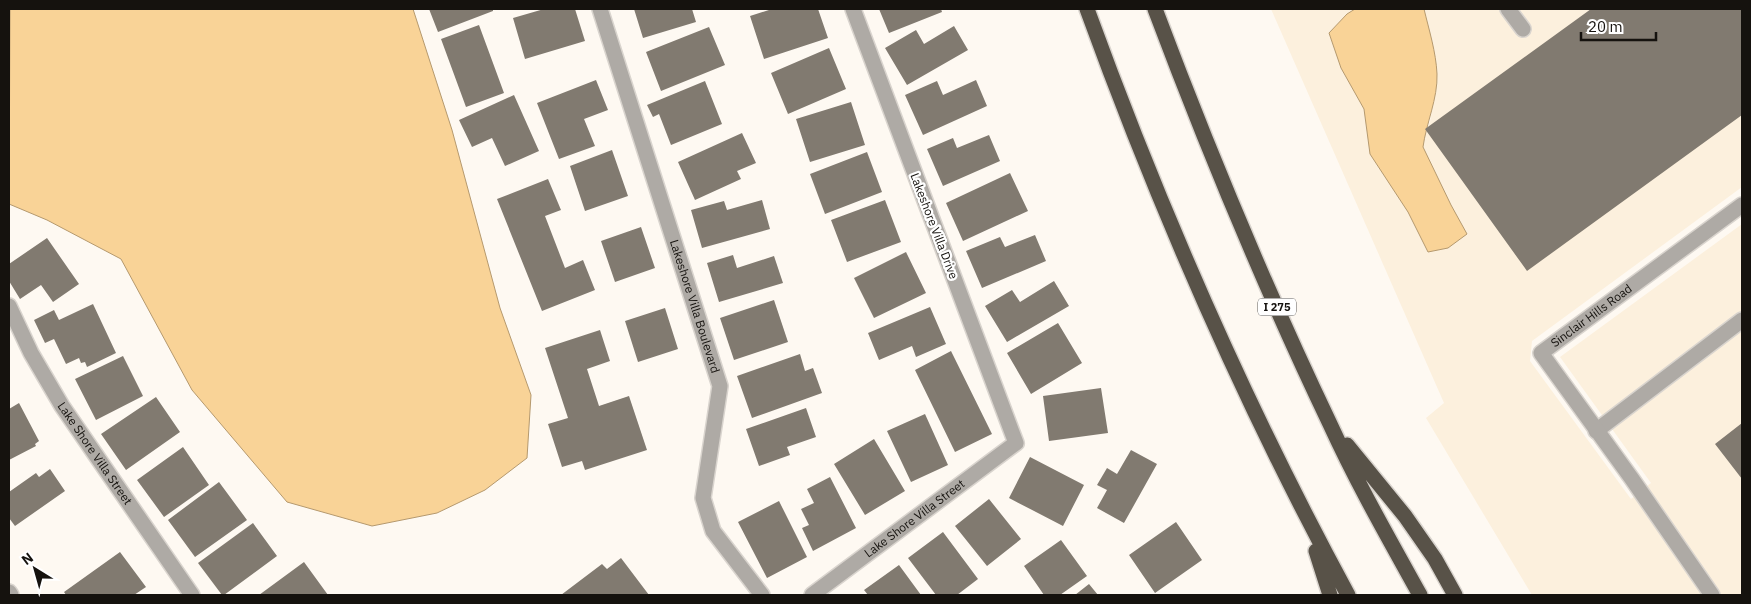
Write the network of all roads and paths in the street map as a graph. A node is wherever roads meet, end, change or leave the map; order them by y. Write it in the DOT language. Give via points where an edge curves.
graph roads {
  1 [pos="600,9"];
  2 [pos="853,9"];
  3 [pos="1087,9"];
  4 [pos="1155,9"];
  5 [pos="1508,9"];
  6 [pos="1523,29"];
  7 [pos="1742,205"];
  8 [pos="9,306"];
  9 [pos="1742,320"];
  10 [pos="1330,424"];
  11 [pos="1596,431"];
  12 [pos="1016,443"];
  13 [pos="1304,514"];
  14 [pos="9,592"];
  15 [pos="11,595"];
  16 [pos="192,595"];
  17 [pos="762,595"];
  18 [pos="812,595"];
  19 [pos="1330,595"];
  20 [pos="1348,595"];
  21 [pos="1420,595"];
  22 [pos="1455,595"];
  23 [pos="1712,595"];
  1 -- 17 [label="street, Lakeshore Villa Boulevard" via="720,386 703,498 713,531"];
  2 -- 12 [label="street, Lakeshore Villa Drive"];
  3 -- 13 [label="highway" via="1115,87 1203,300"];
  4 -- 10 [label="highway, I 275" via="1223,183"];
  5 -- 6 [label="street"];
  7 -- 11 [label="street, Sinclair Hills Road" via="1541,353"];
  8 -- 16 [label="street, Lake Shore Villa Street" via="31,353 62,406"];
  9 -- 11 [label="street"];
  10 -- 21 [label="highway, I 275"];
  10 -- 22 [label="highway" via="1405,516"];
  11 -- 23 [label="street, Sinclair Hills Road"];
  12 -- 18 [label="street, Lake Shore Villa Street"];
  13 -- 19 [label="highway"];
  13 -- 20 [label="highway"];
  14 -- 15 [label="street"];
}
